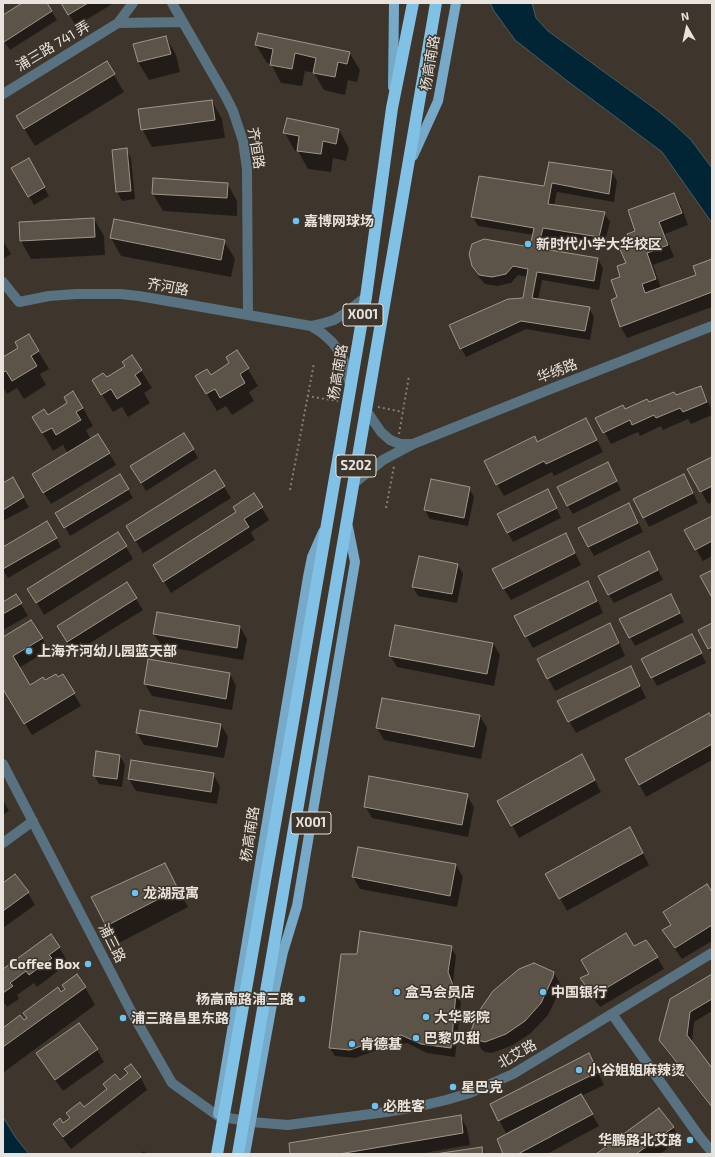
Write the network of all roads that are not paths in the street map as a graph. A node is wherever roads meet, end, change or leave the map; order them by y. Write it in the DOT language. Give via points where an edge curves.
graph roads {
  1 [pos="133,3"];
  2 [pos="172,3"];
  3 [pos="394,3"];
  4 [pos="413,3"];
  5 [pos="436,3"];
  6 [pos="456,3"];
  7 [pos="183,22"];
  8 [pos="118,23"];
  9 [pos="3,94"];
  10 [pos="392,108"];
  11 [pos="407,169"];
  12 [pos="3,282"];
  13 [pos="366,297"];
  14 [pos="248,315"];
  15 [pos="310,326"];
  16 [pos="712,326"];
  17 [pos="350,387"];
  18 [pos="366,410"];
  19 [pos="413,444"];
  20 [pos="354,484"];
  21 [pos="327,521"];
  22 [pos="347,523"];
  23 [pos="3,764"];
  24 [pos="33,821"];
  25 [pos="3,843"];
  26 [pos="712,953"];
  27 [pos="612,1014"];
  28 [pos="218,1116"];
  29 [pos="251,1122"];
  30 [pos="712,1152"];
  31 [pos="211,1154"];
  32 [pos="217,1154"];
  33 [pos="238,1154"];
  34 [pos="246,1154"];
  1 -- 8 [label="street"];
  2 -- 7 [label="street, 齐恒路"];
  3 -- 10 [label="main road, 杨高南路 / X001"];
  4 -- 10 [label="highway, 杨高南路 / X001"];
  5 -- 11 [label="highway, 杨高南路 / X001"];
  6 -- 11 [label="main road, 杨高南路 / X001" via="438,101"];
  7 -- 8 [label="street"];
  7 -- 14 [label="street, 齐恒路" via="234,112 243,141 246,169"];
  8 -- 9 [label="street, 浦三路 741 弄"];
  10 -- 13 [label="highway, 杨高南路 / X001"];
  11 -- 18 [label="highway, 杨高南路 / X001"];
  12 -- 14 [label="street, 齐河路" via="19,302 49,296 120,294"];
  13 -- 15 [label="street, 齐河路" via="334,320"];
  13 -- 17 [label="highway, 杨高南路 / X001"];
  14 -- 15 [label="street, 齐河路"];
  15 -- 17 [label="street, 齐河路" via="322,333 338,350 344,361"];
  16 -- 19 [label="street, 华绣路"];
  17 -- 21 [label="highway, 杨高南路 / X001"];
  18 -- 19 [label="street, 华绣路" via="380,432 390,440 400,444"];
  18 -- 20 [label="highway, 杨高南路 / S202"];
  19 -- 20 [label="street, 华绣路" via="383,460"];
  20 -- 22 [label="highway, 杨高南路 / S202"];
  21 -- 28 [label="main road, 杨高南路 / X001" via="312,557 308,577"];
  21 -- 32 [label="highway, 杨高南路 / X001"];
  22 -- 29 [label="main road, 杨高南路 / X001" via="355,562 297,906 274,993"];
  22 -- 33 [label="highway, 杨高南路 / X001"];
  23 -- 24 [label="street, 浦三路"];
  24 -- 25 [label="street"];
  24 -- 28 [label="street, 浦三路" via="132,1013 172,1083"];
  26 -- 27 [label="street, 北艾路"];
  27 -- 29 [label="street, 北艾路" via="513,1074 446,1100 386,1112 288,1125"];
  27 -- 30 [label="street"];
  28 -- 29 [label="street, 北艾路"];
  28 -- 31 [label="main road, 杨高南路 / X001"];
  29 -- 34 [label="main road, 杨高南路 / X001"];
}
